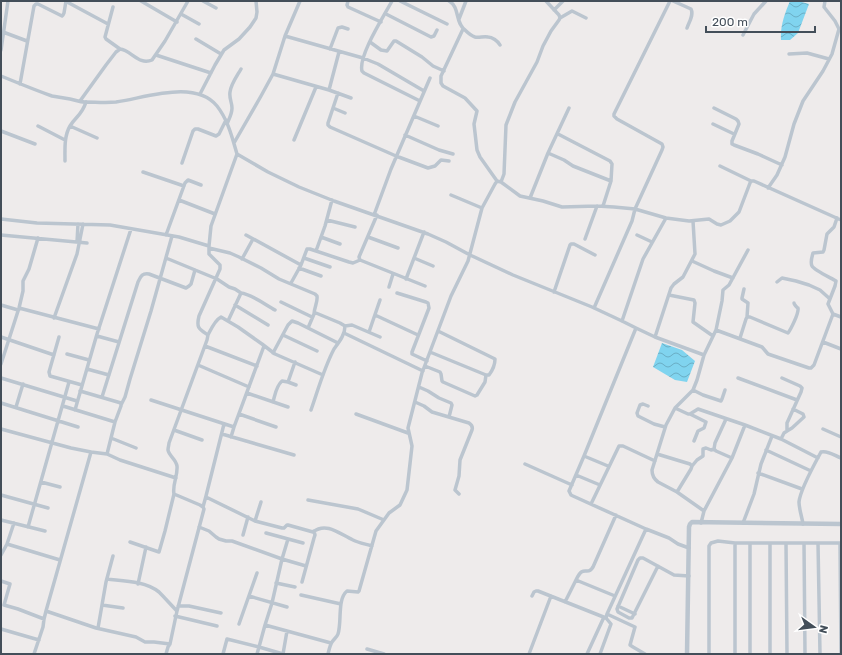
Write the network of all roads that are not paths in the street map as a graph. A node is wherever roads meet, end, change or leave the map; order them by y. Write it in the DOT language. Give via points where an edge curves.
graph roads {
  1 [pos="8,1"];
  2 [pos="67,1"];
  3 [pos="141,1"];
  4 [pos="188,1"];
  5 [pos="203,1"];
  6 [pos="256,1"];
  7 [pos="300,1"];
  8 [pos="348,1"];
  9 [pos="392,1"];
  10 [pos="400,1"];
  11 [pos="449,1"];
  12 [pos="466,1"];
  13 [pos="546,1"];
  14 [pos="563,1"];
  15 [pos="670,1"];
  16 [pos="673,1"];
  17 [pos="766,1"];
  18 [pos="824,1"];
  19 [pos="113,7"];
  20 [pos="216,8"];
  21 [pos="554,10"];
  22 [pos="181,14"];
  23 [pos="386,14"];
  24 [pos="560,18"];
  25 [pos="586,18"];
  26 [pos="459,19"];
  27 [pos="176,22"];
  28 [pos="381,22"];
  29 [pos="108,24"];
  30 [pos="199,24"];
  31 [pos="447,24"];
  32 [pos="687,28"];
  33 [pos="348,29"];
  34 [pos="463,29"];
  35 [pos="437,30"];
  36 [pos="3,32"];
  37 [pos="743,35"];
  38 [pos="285,36"];
  39 [pos="196,39"];
  40 [pos="27,41"];
  41 [pos="370,42"];
  42 [pos="500,45"];
  43 [pos="330,49"];
  44 [pos="1,50"];
  45 [pos="120,50"];
  46 [pos="339,52"];
  47 [pos="221,54"];
  48 [pos="789,54"];
  49 [pos="156,55"];
  50 [pos="363,58"];
  51 [pos="829,59"];
  52 [pos="241,69"];
  53 [pos="444,71"];
  54 [pos="211,73"];
  55 [pos="273,74"];
  56 [pos="1,76"];
  57 [pos="430,78"];
  58 [pos="20,84"];
  59 [pos="316,87"];
  60 [pos="329,90"];
  61 [pos="424,91"];
  62 [pos="338,93"];
  63 [pos="200,94"];
  64 [pos="351,98"];
  65 [pos="80,101"];
  66 [pos="420,101"];
  67 [pos="86,102"];
  68 [pos="333,108"];
  69 [pos="569,108"];
  70 [pos="714,108"];
  71 [pos="345,113"];
  72 [pos="414,116"];
  73 [pos="227,122"];
  74 [pos="713,124"];
  75 [pos="38,126"];
  76 [pos="70,126"];
  77 [pos="438,126"];
  78 [pos="1,131"];
  79 [pos="558,134"];
  80 [pos="734,134"];
  81 [pos="405,135"];
  82 [pos="97,138"];
  83 [pos="65,140"];
  84 [pos="294,140"];
  85 [pos="234,143"];
  86 [pos="35,144"];
  87 [pos="548,153"];
  88 [pos="237,154"];
  89 [pos="453,154"];
  90 [pos="396,156"];
  91 [pos="65,161"];
  92 [pos="450,161"];
  93 [pos="182,163"];
  94 [pos="782,165"];
  95 [pos="720,166"];
  96 [pos="143,172"];
  97 [pos="499,181"];
  98 [pos="611,181"];
  99 [pos="752,181"];
  100 [pos="201,185"];
  101 [pos="184,186"];
  102 [pos="768,188"];
  103 [pos="451,194"];
  104 [pos="530,198"];
  105 [pos="179,200"];
  106 [pos="332,200"];
  107 [pos="597,206"];
  108 [pos="603,206"];
  109 [pos="482,208"];
  110 [pos="635,209"];
  111 [pos="215,214"];
  112 [pos="375,215"];
  113 [pos="666,218"];
  114 [pos="1,219"];
  115 [pos="839,219"];
  116 [pos="327,220"];
  117 [pos="693,221"];
  118 [pos="78,224"];
  119 [pos="83,224"];
  120 [pos="355,227"];
  121 [pos="131,228"];
  122 [pos="424,232"];
  123 [pos="1,235"];
  124 [pos="166,235"];
  125 [pos="246,235"];
  126 [pos="637,235"];
  127 [pos="172,236"];
  128 [pos="321,237"];
  129 [pos="368,237"];
  130 [pos="38,238"];
  131 [pos="253,239"];
  132 [pos="586,239"];
  133 [pos="78,242"];
  134 [pos="652,242"];
  135 [pos="87,243"];
  136 [pos="340,244"];
  137 [pos="209,247"];
  138 [pos="398,248"];
  139 [pos="748,250"];
  140 [pos="316,251"];
  141 [pos="470,255"];
  142 [pos="595,255"];
  143 [pos="166,258"];
  144 [pos="304,258"];
  145 [pos="414,258"];
  146 [pos="242,259"];
  147 [pos="360,260"];
  148 [pos="692,261"];
  149 [pos="300,266"];
  150 [pos="433,266"];
  151 [pos="330,267"];
  152 [pos="196,270"];
  153 [pos="393,274"];
  154 [pos="322,276"];
  155 [pos="733,278"];
  156 [pos="160,279"];
  157 [pos="216,279"];
  158 [pos="406,279"];
  159 [pos="777,282"];
  160 [pos="291,284"];
  161 [pos="425,286"];
  162 [pos="389,288"];
  163 [pos="744,289"];
  164 [pos="554,292"];
  165 [pos="241,293"];
  166 [pos="397,293"];
  167 [pos="669,295"];
  168 [pos="830,299"];
  169 [pos="380,300"];
  170 [pos="282,302"];
  171 [pos="794,303"];
  172 [pos="1,305"];
  173 [pos="235,305"];
  174 [pos="594,308"];
  175 [pos="18,309"];
  176 [pos="275,310"];
  177 [pos="833,314"];
  178 [pos="313,315"];
  179 [pos="375,315"];
  180 [pos="747,317"];
  181 [pos="54,318"];
  182 [pos="841,318"];
  183 [pos="228,321"];
  184 [pos="622,321"];
  185 [pos="268,325"];
  186 [pos="345,326"];
  187 [pos="308,328"];
  188 [pos="636,328"];
  189 [pos="99,329"];
  190 [pos="716,330"];
  191 [pos="438,331"];
  192 [pos="369,332"];
  193 [pos="344,333"];
  194 [pos="208,335"];
  195 [pos="283,335"];
  196 [pos="418,335"];
  197 [pos="97,336"];
  198 [pos="713,336"];
  199 [pos="1,337"];
  200 [pos="59,337"];
  201 [pos="380,337"];
  202 [pos="655,337"];
  203 [pos="740,338"];
  204 [pos="9,339"];
  205 [pos="119,342"];
  206 [pos="823,342"];
  207 [pos="338,343"];
  208 [pos="205,346"];
  209 [pos="264,346"];
  210 [pos="841,350"];
  211 [pos="317,351"];
  212 [pos="430,352"];
  213 [pos="274,353"];
  214 [pos="2,354"];
  215 [pos="67,354"];
  216 [pos="54,355"];
  217 [pos="704,355"];
  218 [pos="90,360"];
  219 [pos="427,361"];
  220 [pos="295,362"];
  221 [pos="1,364"];
  222 [pos="198,366"];
  223 [pos="257,366"];
  224 [pos="425,366"];
  225 [pos="87,369"];
  226 [pos="423,371"];
  227 [pos="108,375"];
  228 [pos="323,375"];
  229 [pos="486,375"];
  230 [pos="1,378"];
  231 [pos="738,378"];
  232 [pos="782,378"];
  233 [pos="70,382"];
  234 [pos="288,382"];
  235 [pos="23,384"];
  236 [pos="82,385"];
  237 [pos="296,385"];
  238 [pos="249,387"];
  239 [pos="419,387"];
  240 [pos="692,390"];
  241 [pos="725,390"];
  242 [pos="80,391"];
  243 [pos="247,393"];
  244 [pos="65,397"];
  245 [pos="102,397"];
  246 [pos="151,400"];
  247 [pos="797,400"];
  248 [pos="77,401"];
  249 [pos="1,402"];
  250 [pos="273,402"];
  251 [pos="415,402"];
  252 [pos="121,404"];
  253 [pos="63,406"];
  254 [pos="648,406"];
  255 [pos="16,407"];
  256 [pos="288,407"];
  257 [pos="675,408"];
  258 [pos="793,409"];
  259 [pos="75,410"];
  260 [pos="181,410"];
  261 [pos="311,410"];
  262 [pos="239,414"];
  263 [pos="356,414"];
  264 [pos="690,414"];
  265 [pos="449,417"];
  266 [pos="726,419"];
  267 [pos="58,421"];
  268 [pos="115,422"];
  269 [pos="224,424"];
  270 [pos="745,425"];
  271 [pos="234,426"];
  272 [pos="78,427"];
  273 [pos="276,427"];
  274 [pos="665,427"];
  275 [pos="1,429"];
  276 [pos="823,429"];
  277 [pos="174,430"];
  278 [pos="787,431"];
  279 [pos="408,433"];
  280 [pos="222,434"];
  281 [pos="772,436"];
  282 [pos="231,437"];
  283 [pos="841,437"];
  284 [pos="111,438"];
  285 [pos="780,438"];
  286 [pos="202,440"];
  287 [pos="694,441"];
  288 [pos="52,443"];
  289 [pos="136,448"];
  290 [pos="714,449"];
  291 [pos="766,450"];
  292 [pos="91,452"];
  293 [pos="107,454"];
  294 [pos="657,454"];
  295 [pos="294,455"];
  296 [pos="584,456"];
  297 [pos="732,458"];
  298 [pos="818,458"];
  299 [pos="841,458"];
  300 [pos="655,461"];
  301 [pos="525,464"];
  302 [pos="608,466"];
  303 [pos="692,466"];
  304 [pos="811,471"];
  305 [pos="758,473"];
  306 [pos="576,475"];
  307 [pos="176,478"];
  308 [pos="41,482"];
  309 [pos="572,485"];
  310 [pos="600,485"];
  311 [pos="60,487"];
  312 [pos="802,489"];
  313 [pos="676,492"];
  314 [pos="174,494"];
  315 [pos="459,494"];
  316 [pos="1,495"];
  317 [pos="206,498"];
  318 [pos="308,500"];
  319 [pos="261,502"];
  320 [pos="35,504"];
  321 [pos="591,504"];
  322 [pos="203,507"];
  323 [pos="48,508"];
  324 [pos="704,511"];
  325 [pos="616,515"];
  326 [pos="248,517"];
  327 [pos="1,520"];
  328 [pos="255,520"];
  329 [pos="384,520"];
  330 [pos="14,523"];
  331 [pos="702,523"];
  332 [pos="743,523"];
  333 [pos="803,524"];
  334 [pos="841,524"];
  335 [pos="28,527"];
  336 [pos="199,527"];
  337 [pos="646,529"];
  338 [pos="45,531"];
  339 [pos="314,531"];
  340 [pos="266,533"];
  341 [pos="243,534"];
  342 [pos="288,539"];
  343 [pos="130,542"];
  344 [pos="303,543"];
  345 [pos="735,543"];
  346 [pos="750,543"];
  347 [pos="770,543"];
  348 [pos="786,543"];
  349 [pos="804,543"];
  350 [pos="818,543"];
  351 [pos="841,543"];
  352 [pos="7,544"];
  353 [pos="372,546"];
  354 [pos="146,547"];
  355 [pos="689,548"];
  356 [pos="1,555"];
  357 [pos="112,556"];
  358 [pos="282,559"];
  359 [pos="60,560"];
  360 [pos="306,566"];
  361 [pos="658,566"];
  362 [pos="257,573"];
  363 [pos="689,576"];
  364 [pos="107,579"];
  365 [pos="576,580"];
  366 [pos="1,581"];
  367 [pos="302,582"];
  368 [pos="276,583"];
  369 [pos="138,584"];
  370 [pos="296,587"];
  371 [pos="301,594"];
  372 [pos="249,596"];
  373 [pos="532,596"];
  374 [pos="551,596"];
  375 [pos="615,596"];
  376 [pos="565,602"];
  377 [pos="272,603"];
  378 [pos="341,604"];
  379 [pos="2,605"];
  380 [pos="102,605"];
  381 [pos="178,606"];
  382 [pos="287,607"];
  383 [pos="123,608"];
  384 [pos="46,610"];
  385 [pos="176,611"];
  386 [pos="221,613"];
  387 [pos="175,616"];
  388 [pos="606,616"];
  389 [pos="44,620"];
  390 [pos="841,620"];
  391 [pos="239,624"];
  392 [pos="265,624"];
  393 [pos="217,626"];
  394 [pos="98,628"];
  395 [pos="1,629"];
  396 [pos="288,631"];
  397 [pos="39,640"];
  398 [pos="332,643"];
  399 [pos="170,644"];
  400 [pos="259,647"];
  401 [pos="367,649"];
  402 [pos="34,654"];
  403 [pos="166,654"];
  404 [pos="223,654"];
  405 [pos="257,654"];
  406 [pos="283,654"];
  407 [pos="328,654"];
  408 [pos="384,654"];
  409 [pos="529,654"];
  410 [pos="587,654"];
  411 [pos="600,654"];
  412 [pos="645,654"];
  413 [pos="688,654"];
  414 [pos="709,654"];
  415 [pos="735,654"];
  416 [pos="750,654"];
  417 [pos="770,654"];
  418 [pos="786,654"];
  419 [pos="805,654"];
  420 [pos="820,654"];
  421 [pos="841,654"];
  1 -- 36 [label="street"];
  2 -- 29 [label="street"];
  2 -- 40 [label="street" via="62,16 35,4"];
  3 -- 27 [label="street"];
  4 -- 22 [label="street"];
  5 -- 20 [label="street"];
  6 -- 47 [label="street" via="256,18 239,39"];
  7 -- 38 [label="street"];
  8 -- 28 [label="street" via="348,6"];
  9 -- 23 [label="street"];
  10 -- 31 [label="street"];
  11 -- 26 [label="street" via="453,3"];
  12 -- 26 [label="street"];
  13 -- 21 [label="street"];
  14 -- 21 [label="street"];
  15 -- 110 [label="street" via="614,114 617,119 663,146"];
  16 -- 32 [label="street" via="691,9 692,14"];
  17 -- 37 [label="street" via="754,14"];
  18 -- 51 [label="street" via="824,7 839,29"];
  19 -- 29 [label="street"];
  21 -- 24 [label="street"];
  22 -- 27 [label="street"];
  22 -- 30 [label="street"];
  23 -- 28 [label="street"];
  23 -- 35 [label="street" via="431,37"];
  24 -- 25 [label="street" via="572,11"];
  24 -- 97 [label="street" via="543,46 506,125 504,174"];
  26 -- 34 [label="street"];
  27 -- 49 [label="street"];
  28 -- 41 [label="street"];
  29 -- 45 [label="street" via="104,37"];
  33 -- 43 [label="street" via="338,28"];
  34 -- 42 [label="street" via="475,37 488,37"];
  34 -- 53 [label="street"];
  36 -- 40 [label="street"];
  36 -- 44 [label="street"];
  38 -- 43 [label="street"];
  38 -- 55 [label="street"];
  39 -- 47 [label="street"];
  40 -- 58 [label="street"];
  41 -- 50 [label="street"];
  41 -- 53 [label="street" via="387,51 396,41"];
  43 -- 46 [label="street"];
  45 -- 49 [label="street" via="144,62 149,62"];
  45 -- 65 [label="street"];
  46 -- 50 [label="street"];
  46 -- 60 [label="street"];
  47 -- 54 [label="street"];
  48 -- 51 [label="street" via="810,54"];
  49 -- 54 [label="street"];
  50 -- 61 [label="street"];
  50 -- 66 [label="street" via="361,68 364,73"];
  51 -- 94 [label="street" via="803,101"];
  52 -- 73 [label="street" via="230,91 232,111"];
  53 -- 97 [label="street" via="441,79 443,86 465,98 477,111 474,124 477,150 482,161"];
  54 -- 63 [label="street"];
  55 -- 59 [label="street"];
  55 -- 85 [label="street"];
  56 -- 58 [label="street"];
  57 -- 61 [label="street"];
  58 -- 65 [label="street" via="53,96"];
  59 -- 60 [label="street"];
  59 -- 84 [label="street"];
  60 -- 62 [label="street"];
  61 -- 66 [label="street"];
  62 -- 64 [label="street"];
  62 -- 68 [label="street"];
  63 -- 67 [label="street" via="171,92 115,102"];
  63 -- 73 [label="street" via="217,106"];
  65 -- 67 [label="street"];
  66 -- 72 [label="street"];
  67 -- 76 [label="street" via="83,111"];
  68 -- 71 [label="street"];
  68 -- 90 [label="street" via="328,123 330,127"];
  69 -- 79 [label="street"];
  70 -- 80 [label="street" via="738,121"];
  72 -- 77 [label="street"];
  72 -- 81 [label="street"];
  73 -- 85 [label="street"];
  73 -- 93 [label="street" via="216,136 195,129"];
  74 -- 80 [label="street"];
  75 -- 83 [label="street"];
  76 -- 82 [label="street"];
  76 -- 83 [label="street"];
  78 -- 86 [label="street"];
  79 -- 87 [label="street"];
  79 -- 98 [label="street" via="610,161"];
  80 -- 94 [label="street" via="734,146"];
  81 -- 89 [label="street"];
  81 -- 90 [label="street"];
  83 -- 91 [label="street"];
  85 -- 88 [label="street"];
  87 -- 98 [label="street"];
  87 -- 104 [label="street"];
  88 -- 106 [label="street" via="268,172"];
  88 -- 111 [label="street"];
  90 -- 92 [label="street" via="428,168 435,166 440,160"];
  90 -- 112 [label="street"];
  94 -- 102 [label="street"];
  95 -- 99 [label="street"];
  96 -- 101 [label="street"];
  97 -- 104 [label="street" via="520,196"];
  97 -- 109 [label="street" via="492,188"];
  98 -- 108 [label="street"];
  99 -- 102 [label="street"];
  99 -- 117 [label="street" via="739,212 730,221 721,225 709,219"];
  100 -- 101 [label="street" via="188,180"];
  101 -- 105 [label="street"];
  102 -- 115 [label="street"];
  103 -- 109 [label="street"];
  104 -- 107 [label="street" via="562,207"];
  105 -- 111 [label="street"];
  105 -- 124 [label="street"];
  106 -- 112 [label="street"];
  106 -- 116 [label="street"];
  107 -- 108 [label="street"];
  107 -- 132 [label="street"];
  108 -- 110 [label="street"];
  109 -- 141 [label="street"];
  110 -- 113 [label="street"];
  110 -- 174 [label="street"];
  111 -- 137 [label="street"];
  112 -- 122 [label="street"];
  112 -- 129 [label="street"];
  113 -- 117 [label="street"];
  113 -- 134 [label="street"];
  114 -- 118 [label="street"];
  115 -- 168 [label="street" via="827,234 824,250 813,253 811,263 814,269 836,281"];
  116 -- 120 [label="street"];
  116 -- 128 [label="street"];
  117 -- 148 [label="street" via="695,251"];
  118 -- 119 [label="street"];
  118 -- 133 [label="street"];
  119 -- 121 [label="street"];
  119 -- 133 [label="street"];
  121 -- 124 [label="street"];
  121 -- 189 [label="street"];
  122 -- 141 [label="street"];
  122 -- 145 [label="street"];
  123 -- 130 [label="street"];
  124 -- 127 [label="street"];
  125 -- 131 [label="street"];
  126 -- 134 [label="street"];
  127 -- 137 [label="street"];
  127 -- 143 [label="street"];
  128 -- 136 [label="street"];
  128 -- 140 [label="street"];
  129 -- 138 [label="street"];
  129 -- 147 [label="street"];
  130 -- 133 [label="street"];
  130 -- 175 [label="street" via="24,280"];
  131 -- 146 [label="street"];
  131 -- 149 [label="street"];
  133 -- 135 [label="street"];
  133 -- 181 [label="street" via="69,279"];
  134 -- 184 [label="street" via="643,259"];
  137 -- 146 [label="street"];
  137 -- 157 [label="street" via="209,254 220,264"];
  139 -- 155 [label="street"];
  140 -- 144 [label="street" via="307,249"];
  140 -- 147 [label="street" via="353,263"];
  141 -- 164 [label="street"];
  141 -- 191 [label="street"];
  142 -- 164 [label="street" via="571,244"];
  143 -- 152 [label="street"];
  143 -- 156 [label="street"];
  144 -- 149 [label="street"];
  144 -- 151 [label="street"];
  145 -- 150 [label="street"];
  145 -- 158 [label="street"];
  146 -- 160 [label="street"];
  147 -- 153 [label="street"];
  148 -- 155 [label="street"];
  148 -- 167 [label="street" via="683,277 672,286"];
  149 -- 154 [label="street"];
  149 -- 160 [label="street"];
  152 -- 156 [label="street" via="191,284 186,288"];
  152 -- 157 [label="street"];
  153 -- 158 [label="street"];
  153 -- 162 [label="street"];
  155 -- 190 [label="street" via="722,290"];
  156 -- 205 [label="street" via="145,274 141,276"];
  156 -- 252 [label="street"];
  157 -- 165 [label="street"];
  157 -- 194 [label="street" via="197,324"];
  158 -- 161 [label="street"];
  159 -- 168 [label="street" via="782,278 796,281 820,290"];
  160 -- 178 [label="street" via="317,296"];
  163 -- 180 [label="street" via="742,299 748,303"];
  164 -- 174 [label="street"];
  165 -- 173 [label="street"];
  165 -- 176 [label="street"];
  166 -- 196 [label="street" via="429,305"];
  167 -- 198 [label="street" via="694,300 693,322"];
  167 -- 202 [label="street"];
  168 -- 177 [label="street" via="828,304"];
  169 -- 179 [label="street"];
  170 -- 178 [label="street"];
  171 -- 180 [label="street" via="798,312 788,333"];
  172 -- 175 [label="street"];
  173 -- 183 [label="street"];
  173 -- 185 [label="street"];
  174 -- 184 [label="street"];
  175 -- 181 [label="street"];
  175 -- 204 [label="street"];
  177 -- 182 [label="street"];
  177 -- 206 [label="street"];
  178 -- 186 [label="street" via="320,313"];
  178 -- 187 [label="street"];
  179 -- 192 [label="street"];
  179 -- 196 [label="street"];
  180 -- 203 [label="street"];
  181 -- 189 [label="street"];
  183 -- 194 [label="street" via="221,317 216,320"];
  183 -- 209 [label="street"];
  184 -- 188 [label="street"];
  186 -- 192 [label="street" via="352,325"];
  186 -- 193 [label="street"];
  187 -- 195 [label="street" via="292,321"];
  187 -- 207 [label="street"];
  188 -- 202 [label="street"];
  188 -- 296 [label="street"];
  189 -- 197 [label="street"];
  190 -- 198 [label="street"];
  190 -- 203 [label="street"];
  191 -- 212 [label="street"];
  191 -- 229 [label="street" via="493,358 495,361 490,373"];
  192 -- 201 [label="street"];
  193 -- 207 [label="street"];
  193 -- 226 [label="street"];
  194 -- 208 [label="street"];
  195 -- 211 [label="street"];
  195 -- 213 [label="street"];
  196 -- 219 [label="street" via="412,354"];
  197 -- 205 [label="street"];
  197 -- 218 [label="street"];
  198 -- 217 [label="street"];
  199 -- 204 [label="street"];
  200 -- 216 [label="street"];
  202 -- 217 [label="street"];
  203 -- 206 [label="street" via="762,346 768,354 809,368 813,366"];
  204 -- 214 [label="street"];
  204 -- 216 [label="street"];
  205 -- 227 [label="street"];
  206 -- 210 [label="street"];
  207 -- 228 [label="street"];
  208 -- 222 [label="street"];
  208 -- 223 [label="street"];
  209 -- 213 [label="street"];
  209 -- 223 [label="street"];
  212 -- 219 [label="street"];
  212 -- 229 [label="street"];
  213 -- 220 [label="street"];
  214 -- 221 [label="street"];
  215 -- 218 [label="street"];
  216 -- 233 [label="street" via="50,376"];
  217 -- 240 [label="street" via="698,380"];
  218 -- 225 [label="street"];
  219 -- 224 [label="street"];
  220 -- 228 [label="street"];
  220 -- 234 [label="street"];
  222 -- 238 [label="street"];
  222 -- 260 [label="street"];
  223 -- 238 [label="street"];
  224 -- 226 [label="street"];
  224 -- 229 [label="street" via="440,372 442,381 475,396 485,382"];
  225 -- 227 [label="street"];
  225 -- 236 [label="street"];
  226 -- 239 [label="street"];
  227 -- 245 [label="street"];
  228 -- 261 [label="street"];
  230 -- 235 [label="street"];
  231 -- 247 [label="street"];
  232 -- 247 [label="street" via="802,388"];
  233 -- 236 [label="street"];
  233 -- 244 [label="street"];
  234 -- 237 [label="street"];
  234 -- 250 [label="street" via="280,382"];
  235 -- 244 [label="street"];
  235 -- 255 [label="street"];
  236 -- 242 [label="street"];
  238 -- 243 [label="street"];
  239 -- 251 [label="street"];
  239 -- 265 [label="street" via="451,402"];
  240 -- 241 [label="street" via="721,401"];
  240 -- 257 [label="street"];
  242 -- 245 [label="street"];
  242 -- 248 [label="street"];
  243 -- 250 [label="street"];
  243 -- 262 [label="street"];
  244 -- 248 [label="street"];
  244 -- 253 [label="street"];
  245 -- 252 [label="street"];
  246 -- 260 [label="street"];
  247 -- 258 [label="street"];
  248 -- 259 [label="street"];
  249 -- 255 [label="street"];
  250 -- 256 [label="street"];
  251 -- 265 [label="street" via="432,412"];
  251 -- 279 [label="street"];
  252 -- 268 [label="street"];
  253 -- 259 [label="street"];
  253 -- 267 [label="street"];
  254 -- 274 [label="street" via="640,405 637,415"];
  255 -- 267 [label="street"];
  257 -- 264 [label="street"];
  257 -- 274 [label="street"];
  258 -- 278 [label="street" via="787,423"];
  258 -- 278 [label="street" via="804,417"];
  259 -- 268 [label="street"];
  260 -- 269 [label="street"];
  260 -- 277 [label="street"];
  262 -- 271 [label="street"];
  262 -- 273 [label="street"];
  263 -- 279 [label="street"];
  264 -- 266 [label="street" via="698,409"];
  264 -- 287 [label="street" via="706,422"];
  265 -- 315 [label="street" via="469,423 473,428 459,464 455,490"];
  266 -- 270 [label="street"];
  266 -- 290 [label="street"];
  267 -- 272 [label="street"];
  267 -- 288 [label="street"];
  268 -- 284 [label="street"];
  269 -- 271 [label="street"];
  269 -- 280 [label="street"];
  270 -- 281 [label="street"];
  270 -- 297 [label="street"];
  271 -- 282 [label="street"];
  274 -- 294 [label="street"];
  275 -- 288 [label="street"];
  276 -- 283 [label="street"];
  277 -- 286 [label="street"];
  277 -- 307 [label="street" via="168,450 176,461"];
  278 -- 285 [label="street"];
  279 -- 329 [label="street" via="412,446 407,490 400,504"];
  280 -- 282 [label="street"];
  280 -- 317 [label="street"];
  281 -- 285 [label="street"];
  281 -- 291 [label="street"];
  282 -- 295 [label="street"];
  284 -- 289 [label="street"];
  284 -- 293 [label="street"];
  285 -- 298 [label="street"];
  288 -- 292 [label="street"];
  288 -- 308 [label="street"];
  290 -- 297 [label="street"];
  290 -- 303 [label="street" via="703,449 703,456"];
  291 -- 304 [label="street"];
  291 -- 305 [label="street"];
  292 -- 293 [label="street"];
  292 -- 359 [label="street"];
  293 -- 307 [label="street"];
  294 -- 300 [label="street"];
  294 -- 303 [label="street"];
  296 -- 302 [label="street"];
  296 -- 306 [label="street"];
  297 -- 324 [label="street"];
  298 -- 299 [label="street" via="821,452 828,452"];
  298 -- 304 [label="street"];
  300 -- 302 [label="street" via="619,446"];
  300 -- 313 [label="street" via="652,473 656,480"];
  301 -- 309 [label="street"];
  302 -- 310 [label="street"];
  303 -- 313 [label="street"];
  304 -- 312 [label="street"];
  305 -- 312 [label="street"];
  305 -- 332 [label="street" via="754,494"];
  306 -- 309 [label="street"];
  306 -- 310 [label="street"];
  307 -- 314 [label="street"];
  308 -- 311 [label="street"];
  308 -- 320 [label="street"];
  309 -- 321 [label="street" via="569,491 571,495"];
  310 -- 321 [label="street"];
  312 -- 333 [label="street" via="799,502"];
  313 -- 324 [label="street"];
  314 -- 322 [label="street"];
  314 -- 354 [label="street" via="159,552"];
  316 -- 320 [label="street"];
  317 -- 322 [label="street"];
  317 -- 326 [label="street"];
  318 -- 329 [label="street" via="358,509"];
  319 -- 328 [label="street"];
  320 -- 323 [label="street"];
  320 -- 335 [label="street"];
  321 -- 325 [label="street"];
  322 -- 336 [label="street"];
  324 -- 331 [label="street"];
  325 -- 337 [label="street"];
  325 -- 365 [label="street" via="593,568 589,571 580,571"];
  326 -- 328 [label="street"];
  326 -- 341 [label="street"];
  327 -- 330 [label="street"];
  328 -- 339 [label="street" via="282,528 288,525"];
  329 -- 353 [label="street" via="376,531"];
  330 -- 335 [label="street"];
  330 -- 352 [label="street"];
  331 -- 332 [label="street"];
  331 -- 355 [label="street" via="690,524"];
  332 -- 333 [label="street"];
  333 -- 334 [label="street"];
  335 -- 338 [label="street"];
  336 -- 358 [label="street" via="219,539 232,541"];
  336 -- 381 [label="street"];
  337 -- 355 [label="street"];
  337 -- 375 [label="street"];
  339 -- 353 [label="street" via="318,528 330,529"];
  339 -- 360 [label="street"];
  340 -- 342 [label="street"];
  342 -- 344 [label="street"];
  342 -- 358 [label="street"];
  343 -- 354 [label="street"];
  345 -- 346 [label="street"];
  345 -- 414 [label="street" via="714,542 709,546"];
  345 -- 415 [label="street"];
  346 -- 347 [label="street"];
  346 -- 416 [label="street"];
  347 -- 348 [label="street"];
  347 -- 417 [label="street"];
  348 -- 349 [label="street"];
  348 -- 418 [label="street"];
  349 -- 350 [label="street"];
  349 -- 419 [label="street"];
  350 -- 351 [label="street"];
  350 -- 420 [label="street"];
  351 -- 390 [label="street"];
  352 -- 356 [label="street"];
  352 -- 359 [label="street"];
  353 -- 378 [label="street" via="359,591 347,591"];
  354 -- 369 [label="street"];
  355 -- 363 [label="street"];
  357 -- 364 [label="street"];
  358 -- 360 [label="street"];
  358 -- 368 [label="street"];
  359 -- 384 [label="street"];
  360 -- 367 [label="street"];
  361 -- 361 [label="street" via="632,618 618,612 618,606 638,560 643,558"];
  361 -- 363 [label="street" via="674,575"];
  362 -- 372 [label="street"];
  363 -- 413 [label="street"];
  364 -- 369 [label="street"];
  364 -- 380 [label="street"];
  365 -- 375 [label="street"];
  365 -- 376 [label="street"];
  366 -- 379 [label="street" via="10,584"];
  368 -- 370 [label="street"];
  368 -- 377 [label="street"];
  369 -- 385 [label="street" via="149,586 159,592"];
  371 -- 378 [label="street"];
  372 -- 377 [label="street"];
  372 -- 391 [label="street"];
  373 -- 374 [label="street" via="536,591"];
  374 -- 376 [label="street"];
  374 -- 409 [label="street"];
  375 -- 388 [label="street"];
  376 -- 388 [label="street"];
  377 -- 382 [label="street"];
  377 -- 392 [label="street"];
  378 -- 398 [label="street" via="338,636"];
  379 -- 389 [label="street"];
  380 -- 383 [label="street"];
  380 -- 394 [label="street"];
  381 -- 385 [label="street"];
  381 -- 386 [label="street"];
  384 -- 389 [label="street"];
  384 -- 394 [label="street"];
  385 -- 387 [label="street"];
  387 -- 393 [label="street"];
  387 -- 399 [label="street"];
  388 -- 410 [label="street"];
  388 -- 411 [label="street" via="611,624"];
  388 -- 412 [label="street" via="635,627 630,645"];
  389 -- 397 [label="street"];
  390 -- 421 [label="street"];
  392 -- 396 [label="street"];
  392 -- 400 [label="street"];
  394 -- 399 [label="street" via="136,637 145,642"];
  395 -- 397 [label="street"];
  396 -- 398 [label="street"];
  396 -- 406 [label="street"];
  397 -- 402 [label="street"];
  398 -- 407 [label="street"];
  399 -- 403 [label="street"];
  400 -- 404 [label="street" via="227,639"];
  400 -- 405 [label="street"];
  400 -- 406 [label="street"];
  401 -- 408 [label="street"];
}
